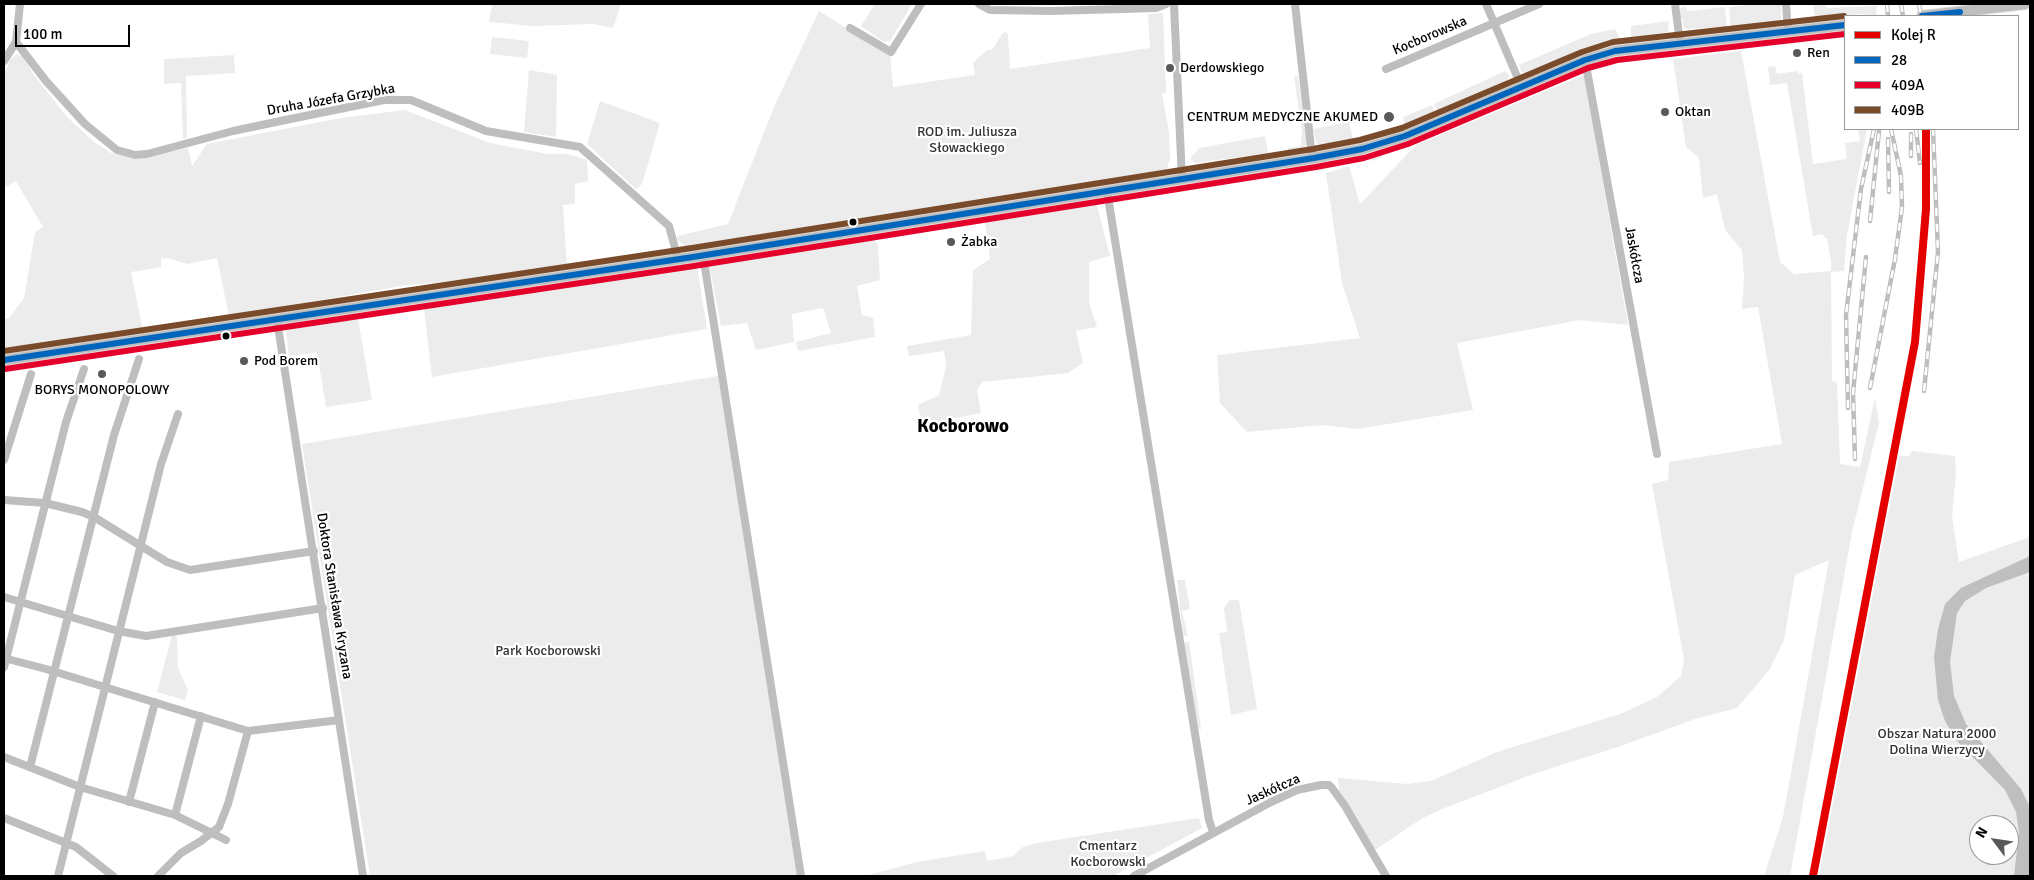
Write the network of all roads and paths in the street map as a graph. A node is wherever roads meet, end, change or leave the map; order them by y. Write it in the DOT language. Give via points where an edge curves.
graph roads {
  1 [pos="20,4"];
  2 [pos="921,4"];
  3 [pos="979,4"];
  4 [pos="1166,4"];
  5 [pos="1174,4"];
  6 [pos="1295,4"];
  7 [pos="1486,4"];
  8 [pos="1539,4"];
  9 [pos="1675,4"];
  10 [pos="1786,4"];
  11 [pos="2025,4"];
  12 [pos="2006,5"];
  13 [pos="1051,8"];
  14 [pos="1959,8"];
  15 [pos="1927,15"];
  16 [pos="1494,22"];
  17 [pos="1844,25"];
  18 [pos="850,28"];
  19 [pos="1788,32"];
  20 [pos="16,42"];
  21 [pos="1680,42"];
  22 [pos="1585,60"];
  23 [pos="4,61"];
  24 [pos="1386,69"];
  25 [pos="1522,88"];
  26 [pos="1314,158"];
  27 [pos="1182,180"];
  28 [pos="1107,191"];
  29 [pos="702,255"];
  30 [pos="678,259"];
  31 [pos="277,320"];
  32 [pos="139,359"];
  33 [pos="4,360"];
  34 [pos="84,369"];
  35 [pos="31,374"];
  36 [pos="178,414"];
  37 [pos="1657,454"];
  38 [pos="4,460"];
  39 [pos="4,500"];
  40 [pos="45,503"];
  41 [pos="94,517"];
  42 [pos="141,546"];
  43 [pos="314,552"];
  44 [pos="4,597"];
  45 [pos="20,601"];
  46 [pos="323,608"];
  47 [pos="69,616"];
  48 [pos="118,631"];
  49 [pos="5,658"];
  50 [pos="4,667"];
  51 [pos="55,671"];
  52 [pos="106,688"];
  53 [pos="155,702"];
  54 [pos="201,716"];
  55 [pos="339,720"];
  56 [pos="248,731"];
  57 [pos="4,757"];
  58 [pos="30,767"];
  59 [pos="80,787"];
  60 [pos="129,802"];
  61 [pos="175,815"];
  62 [pos="4,818"];
  63 [pos="1213,832"];
  64 [pos="213,833"];
  65 [pos="226,840"];
  66 [pos="67,843"];
  67 [pos="58,876"];
  68 [pos="113,876"];
  69 [pos="158,876"];
  70 [pos="363,876"];
  71 [pos="801,876"];
  72 [pos="1134,876"];
  73 [pos="1386,876"];
  1 -- 20 [label="street"];
  2 -- 18 [label="street" via="891,52"];
  3 -- 13 [label="street" via="990,10"];
  4 -- 13 [label="street" via="1156,8"];
  5 -- 27 [label="street"];
  6 -- 26 [label="street"];
  7 -- 16 [label="street"];
  8 -- 16 [label="street, Kocborowska"];
  9 -- 21 [label="street"];
  10 -- 19 [label="street"];
  11 -- 12 [label="main road"];
  12 -- 14 [label="main road"];
  14 -- 15 [label="main road"];
  16 -- 24 [label="street, Kocborowska"];
  16 -- 25 [label="street"];
  17 -- 19 [label="main road"];
  19 -- 21 [label="main road"];
  20 -- 23 [label="street"];
  20 -- 30 [label="street, Druha Józefa Grzybka" via="46,81 98,136 117,150 135,155 233,131 399,99 422,104 486,131 580,147 669,226"];
  21 -- 22 [label="main road"];
  22 -- 25 [label="main road"];
  22 -- 37 [label="street, Jaskółcza"];
  25 -- 26 [label="main road" via="1405,136 1362,149"];
  26 -- 27 [label="main road"];
  27 -- 28 [label="main road"];
  28 -- 29 [label="main road"];
  28 -- 63 [label="street"];
  29 -- 30 [label="main road"];
  29 -- 71 [label="street"];
  30 -- 31 [label="main road"];
  31 -- 33 [label="main road"];
  31 -- 43 [label="street, Doktora Stanisława Kryzana"];
  32 -- 41 [label="street" via="114,435"];
  34 -- 40 [label="street"];
  35 -- 38 [label="street"];
  36 -- 42 [label="street" via="161,464"];
  39 -- 40 [label="street"];
  40 -- 41 [label="street"];
  40 -- 45 [label="street"];
  41 -- 42 [label="street"];
  41 -- 47 [label="street"];
  42 -- 43 [label="street" via="167,562 190,570"];
  42 -- 48 [label="street"];
  43 -- 46 [label="street, Doktora Stanisława Kryzana"];
  44 -- 45 [label="street"];
  45 -- 47 [label="street"];
  45 -- 49 [label="street"];
  46 -- 48 [label="street" via="146,636"];
  46 -- 55 [label="street, Doktora Stanisława Kryzana"];
  47 -- 48 [label="street"];
  47 -- 51 [label="street"];
  48 -- 52 [label="street"];
  49 -- 50 [label="street"];
  49 -- 51 [label="street"];
  51 -- 52 [label="street"];
  51 -- 58 [label="street"];
  52 -- 53 [label="street"];
  52 -- 59 [label="street"];
  53 -- 54 [label="street"];
  53 -- 60 [label="street"];
  54 -- 56 [label="street"];
  54 -- 61 [label="street"];
  55 -- 56 [label="street"];
  55 -- 70 [label="street, Doktora Stanisława Kryzana"];
  56 -- 64 [label="street" via="224,817"];
  57 -- 58 [label="street"];
  58 -- 59 [label="street"];
  59 -- 60 [label="street"];
  59 -- 66 [label="street"];
  60 -- 61 [label="street"];
  61 -- 64 [label="street"];
  62 -- 66 [label="street"];
  63 -- 72 [label="street, Jaskółcza"];
  63 -- 73 [label="street, Jaskółcza" via="1297,790 1329,785"];
  64 -- 65 [label="street"];
  64 -- 69 [label="street" via="181,853"];
  66 -- 67 [label="street"];
  66 -- 68 [label="street"];
}
